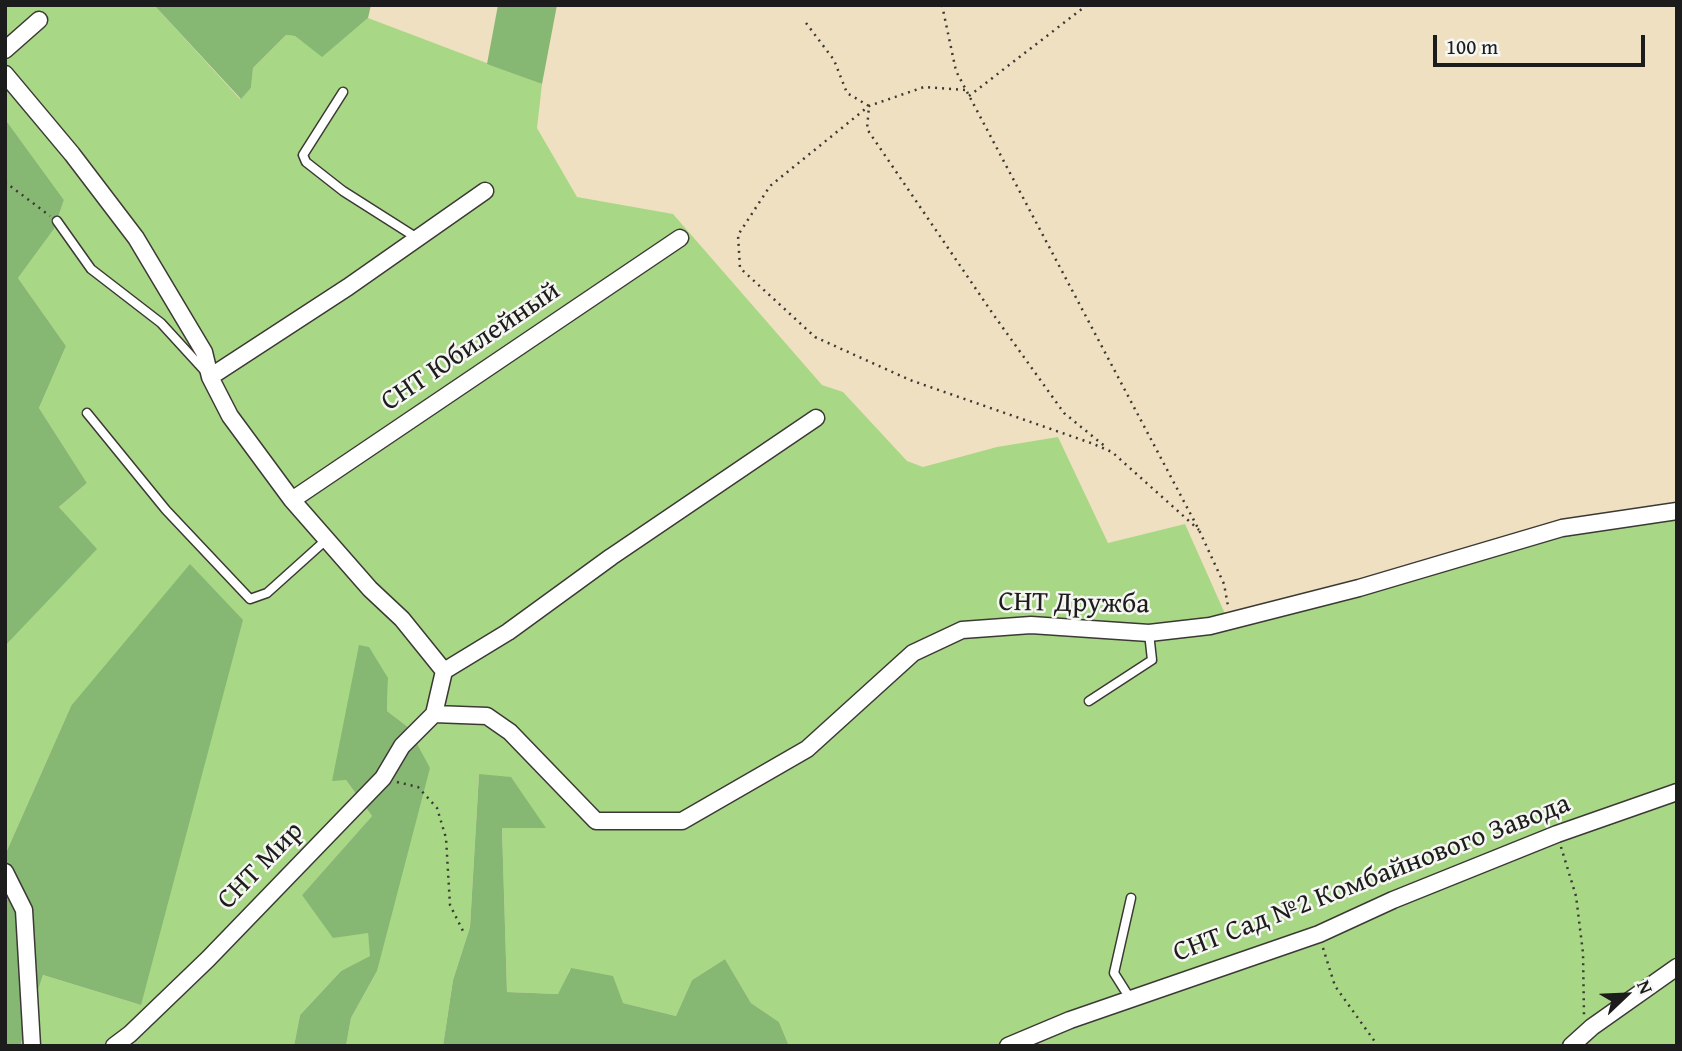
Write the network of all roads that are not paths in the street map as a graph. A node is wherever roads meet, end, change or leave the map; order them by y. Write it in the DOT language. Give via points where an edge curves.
graph roads {
  1 [pos="39,20"];
  2 [pos="5,50"];
  3 [pos="5,74"];
  4 [pos="343,92"];
  5 [pos="485,191"];
  6 [pos="57,221"];
  7 [pos="680,238"];
  8 [pos="418,239"];
  9 [pos="210,377"];
  10 [pos="87,413"];
  11 [pos="816,418"];
  12 [pos="292,500"];
  13 [pos="1677,512"];
  14 [pos="326,540"];
  15 [pos="1149,634"];
  16 [pos="444,671"];
  17 [pos="1089,702"];
  18 [pos="434,714"];
  19 [pos="1677,792"];
  20 [pos="5,872"];
  21 [pos="1131,898"];
  22 [pos="1677,967"];
  23 [pos="1131,1000"];
  24 [pos="32,1046"];
  25 [pos="114,1046"];
  26 [pos="1008,1046"];
  27 [pos="1571,1046"];
  1 -- 2 [label="street"];
  3 -- 9 [label="street" via="136,238 204,352"];
  4 -- 8 [label="lane" via="303,155 306,162"];
  5 -- 8 [label="street"];
  6 -- 9 [label="lane" via="91,269 161,323"];
  7 -- 12 [label="street, СНТ Юбилейный"];
  8 -- 9 [label="street"];
  9 -- 12 [label="street" via="230,416"];
  10 -- 14 [label="lane" via="166,510 250,599 267,593"];
  11 -- 16 [label="street" via="508,632"];
  12 -- 14 [label="street"];
  13 -- 15 [label="street, СНТ Дружба" via="1562,528 1231,621"];
  14 -- 16 [label="street" via="402,619"];
  15 -- 17 [label="lane" via="1152,660"];
  15 -- 18 [label="street, СНТ Дружба" via="1031,625 962,631 913,653 807,750 682,821 596,821 510,732 487,716"];
  16 -- 18 [label="street"];
  18 -- 25 [label="street, СНТ Мир" via="402,746 383,778 208,959"];
  19 -- 23 [label="street, СНТ Сад №2 Комбайнового Завода" via="1557,834 1320,934"];
  20 -- 24 [label="street" via="24,910"];
  21 -- 23 [label="lane" via="1114,973"];
  22 -- 27 [label="street" via="1588,1022"];
  23 -- 26 [label="street, СНТ Сад №2 Комбайнового Завода"];
}
